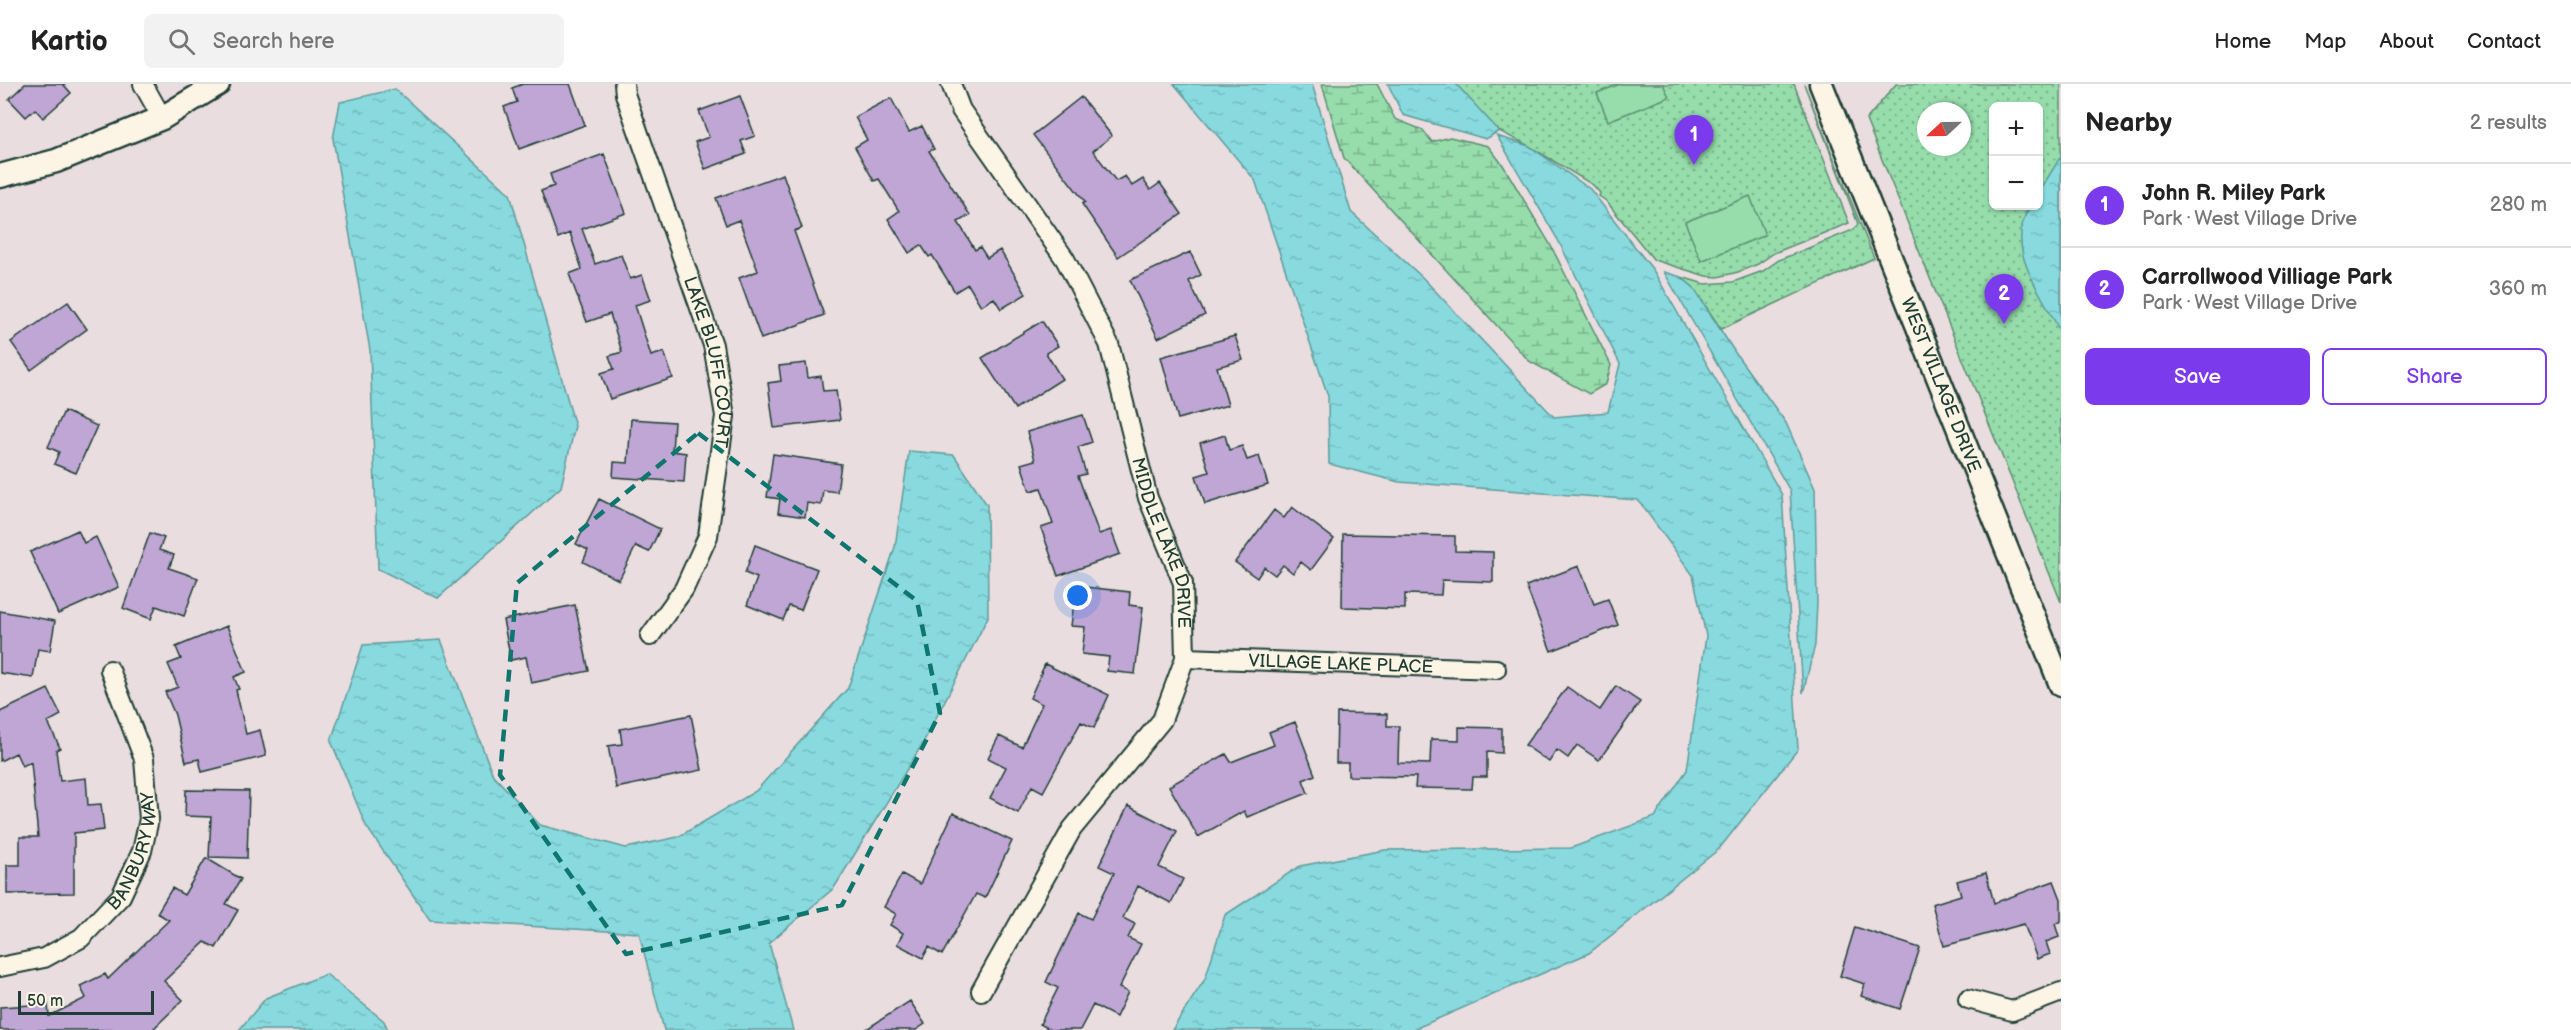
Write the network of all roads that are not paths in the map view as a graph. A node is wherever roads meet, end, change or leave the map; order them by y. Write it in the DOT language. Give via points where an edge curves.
graph roads {
  1 [pos="143,84"];
  2 [pos="218,84"];
  3 [pos="624,84"];
  4 [pos="951,84"];
  5 [pos="1821,84"];
  6 [pos="162,118"];
  7 [pos="0,176"];
  8 [pos="650,636"];
  9 [pos="1185,658"];
  10 [pos="1496,669"];
  11 [pos="110,670"];
  12 [pos="2061,685"];
  13 [pos="0,966"];
  14 [pos="981,991"];
  15 [pos="2061,992"];
  16 [pos="1968,999"];
  1 -- 6 [label="street"];
  2 -- 6 [label="street"];
  3 -- 8 [label="street, LAKE BLUFF COURT" via="713,345 725,416 708,536 684,589"];
  4 -- 9 [label="street, MIDDLE LAKE DRIVE" via="961,110 1065,259 1109,345 1148,498 1183,583"];
  5 -- 12 [label="street, WEST VILLAGE DRIVE"];
  6 -- 7 [label="street" via="56,161"];
  9 -- 10 [label="street, VILLAGE LAKE PLACE"];
  9 -- 14 [label="street, MIDDLE LAKE DRIVE" via="1162,720 1072,829"];
  11 -- 13 [label="street, BANBURY WAY" via="144,759 149,819 142,851 121,896 81,938 44,958"];
  15 -- 16 [label="street" via="2012,1011"];
}
